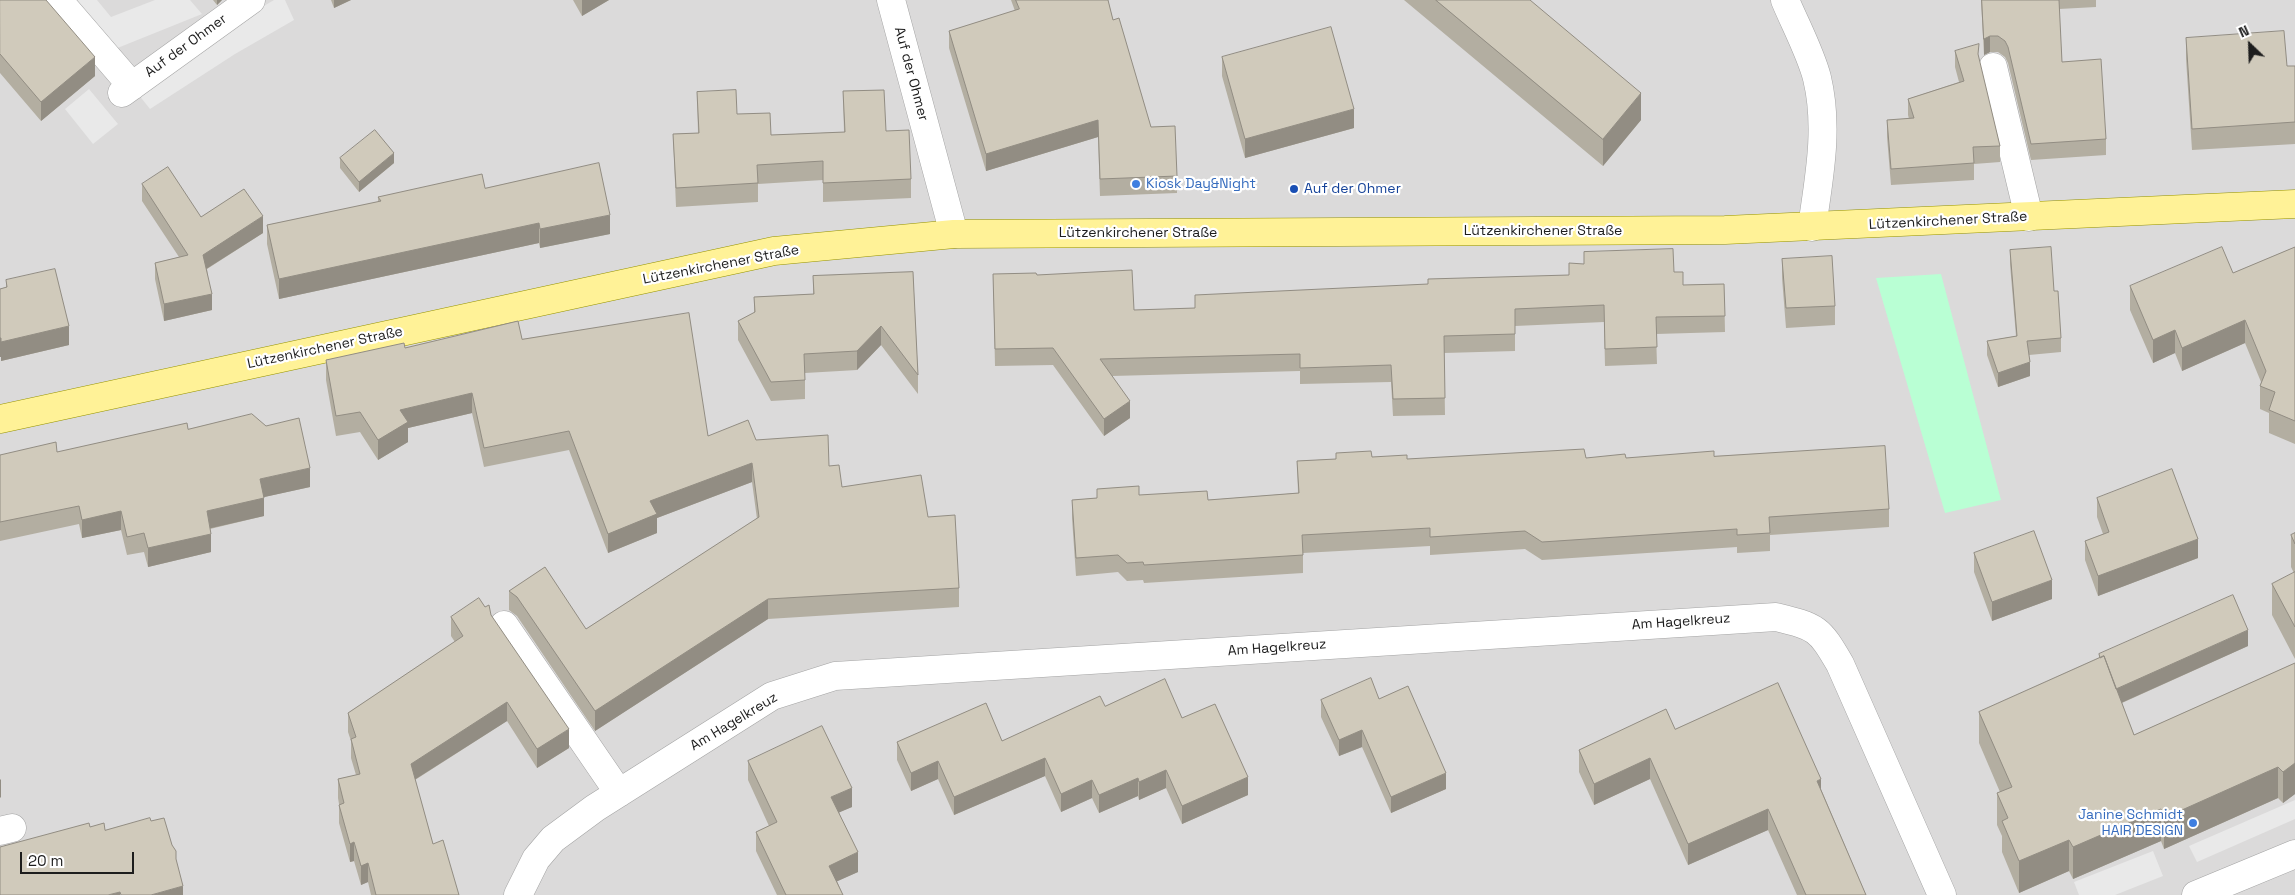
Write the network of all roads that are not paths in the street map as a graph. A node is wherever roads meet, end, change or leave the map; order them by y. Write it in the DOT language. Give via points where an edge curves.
graph roads {
  1 [pos="58,0"];
  2 [pos="251,0"];
  3 [pos="891,0"];
  4 [pos="1785,0"];
  5 [pos="1993,67"];
  6 [pos="2295,204"];
  7 [pos="2028,217"];
  8 [pos="1812,227"];
  9 [pos="954,234"];
  10 [pos="0,419"];
  11 [pos="504,625"];
  12 [pos="619,793"];
  13 [pos="2295,854"];
  14 [pos="518,895"];
  15 [pos="1942,895"];
  16 [pos="2196,895"];
  1 -- 2 [label="street, Auf der Ohmer" via="127,89"];
  3 -- 9 [label="street, Auf der Ohmer"];
  4 -- 8 [label="street" via="1817,78 1823,125"];
  5 -- 7 [label="street"];
  6 -- 7 [label="main road, Lützenkirchener Straße"];
  7 -- 8 [label="main road, Lützenkirchener Straße"];
  8 -- 9 [label="main road, Lützenkirchener Straße"];
  9 -- 10 [label="main road, Lützenkirchener Straße" via="774,251"];
  11 -- 12 [label="street"];
  12 -- 14 [label="street, Am Hagelkreuz" via="553,839 536,859"];
  12 -- 15 [label="street, Am Hagelkreuz" via="772,696 835,676 1776,617 1809,625 1825,639 1840,664"];
  13 -- 16 [label="street"];
}
